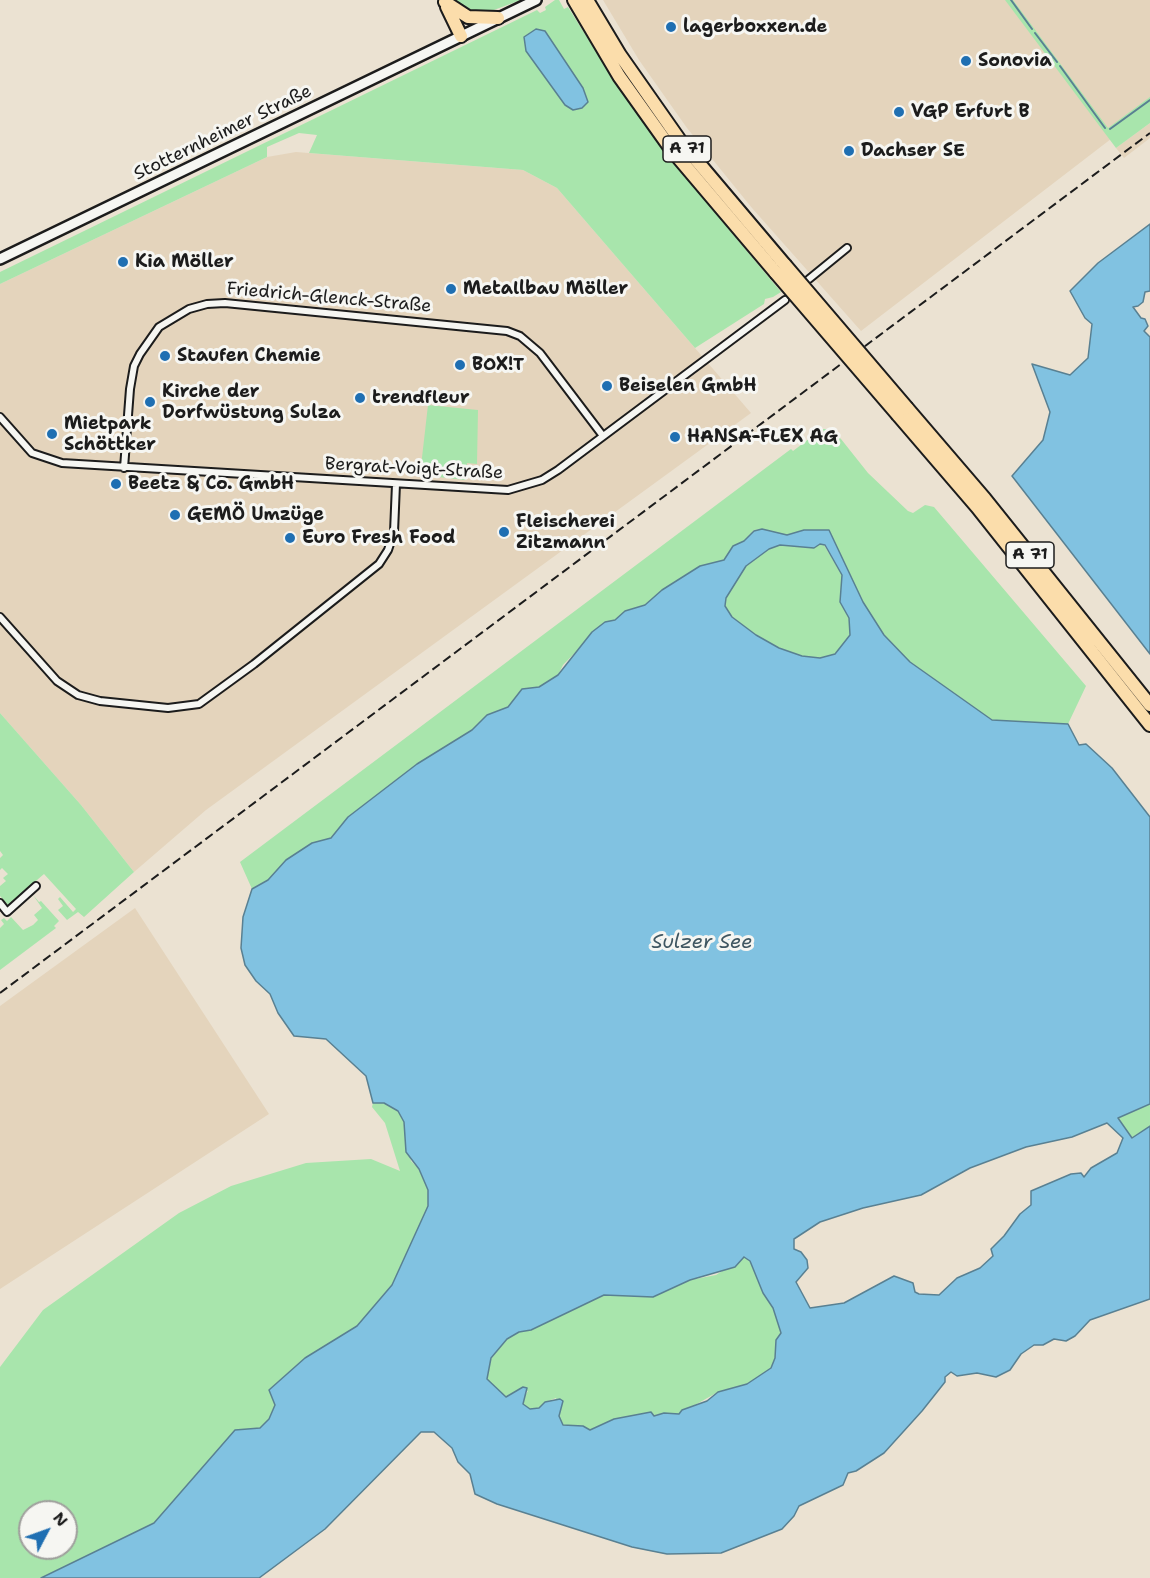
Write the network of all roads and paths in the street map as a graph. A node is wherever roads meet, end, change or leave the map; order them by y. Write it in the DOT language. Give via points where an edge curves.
graph roads {
  1 [pos="536,0"];
  2 [pos="445,1"];
  3 [pos="579,1"];
  4 [pos="498,18"];
  5 [pos="460,36"];
  6 [pos="847,248"];
  7 [pos="0,259"];
  8 [pos="809,279"];
  9 [pos="785,300"];
  10 [pos="903,411"];
  11 [pos="0,417"];
  12 [pos="603,436"];
  13 [pos="124,468"];
  14 [pos="396,484"];
  15 [pos="0,617"];
  16 [pos="1150,705"];
  17 [pos="1150,725"];
  18 [pos="36,886"];
  19 [pos="0,903"];
  1 -- 4 [label="main road, Stotternheimer Straße"];
  2 -- 4 [label="highway" via="468,17"];
  2 -- 5 [label="highway"];
  3 -- 10 [label="highway, A 71, bridge" via="780,269"];
  4 -- 5 [label="main road, Stotternheimer Straße"];
  5 -- 7 [label="main road, Stotternheimer Straße"];
  6 -- 8 [label="street"];
  9 -- 12 [label="street, Bergrat-Voigt-Straße"];
  10 -- 16 [label="highway, A 71" via="985,499"];
  10 -- 17 [label="highway, A 71"];
  11 -- 13 [label="street, Bergrat-Voigt-Straße" via="24,447 45,459"];
  12 -- 13 [label="street, Friedrich-Glenck-Straße" via="540,353 520,336 507,331 219,303 174,316 145,344 134,366 130,389"];
  12 -- 14 [label="street, Bergrat-Voigt-Straße" via="558,470 525,487 490,490"];
  13 -- 14 [label="street, Bergrat-Voigt-Straße"];
  14 -- 15 [label="street" via="394,532 379,564 198,704 168,708 78,695 57,681"];
  18 -- 19 [label="street" via="7,912"];
}
